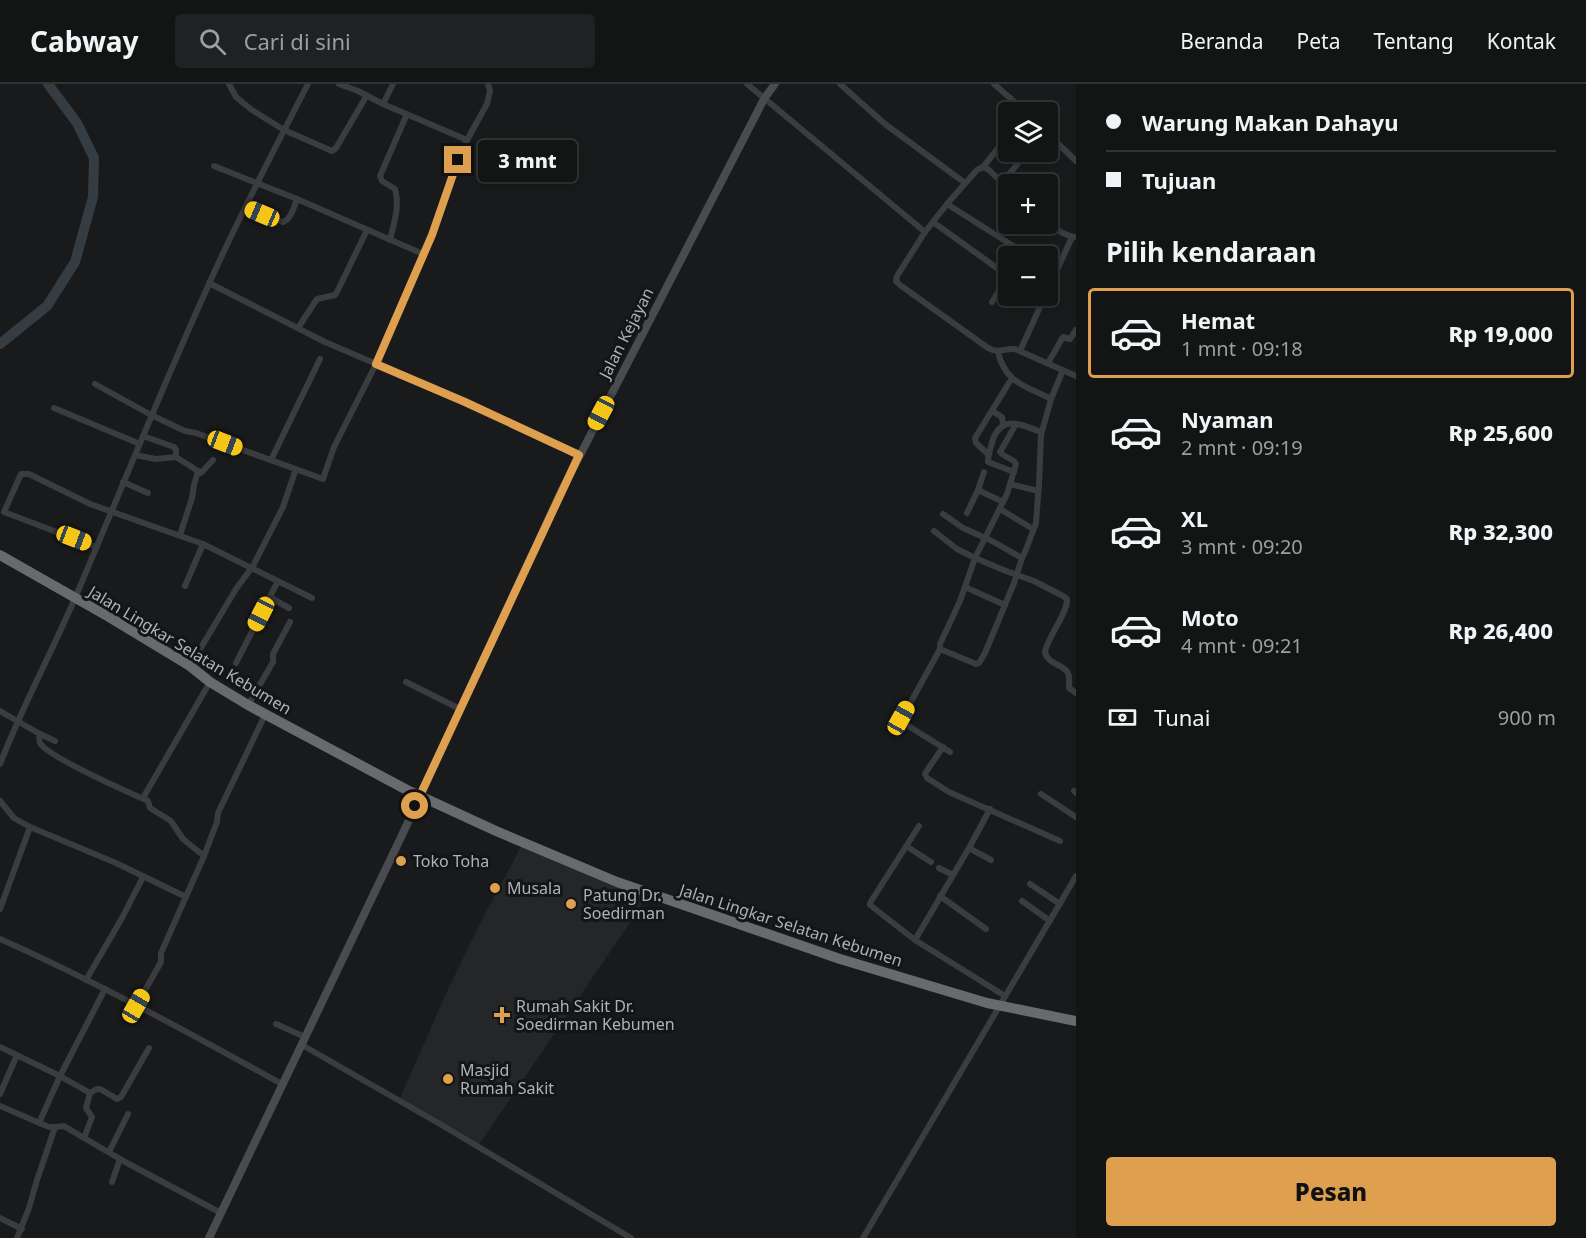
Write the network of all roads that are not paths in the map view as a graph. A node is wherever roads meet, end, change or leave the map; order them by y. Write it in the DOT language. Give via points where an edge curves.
graph roads {
  1 [pos="229,84"];
  2 [pos="308,84"];
  3 [pos="339,84"];
  4 [pos="393,84"];
  5 [pos="488,84"];
  6 [pos="747,84"];
  7 [pos="775,84"];
  8 [pos="840,84"];
  9 [pos="994,84"];
  10 [pos="367,95"];
  11 [pos="764,99"];
  12 [pos="1015,102"];
  13 [pos="383,104"];
  14 [pos="407,114"];
  15 [pos="284,130"];
  16 [pos="467,140"];
  17 [pos="1058,144"];
  18 [pos="998,148"];
  19 [pos="1076,161"];
  20 [pos="1019,162"];
  21 [pos="214,166"];
  22 [pos="983,167"];
  23 [pos="1009,174"];
  24 [pos="998,179"];
  25 [pos="257,183"];
  26 [pos="965,183"];
  27 [pos="297,199"];
  28 [pos="947,204"];
  29 [pos="245,207"];
  30 [pos="933,222"];
  31 [pos="368,230"];
  32 [pos="1058,231"];
  33 [pos="925,232"];
  34 [pos="1074,237"];
  35 [pos="390,240"];
  36 [pos="1010,246"];
  37 [pos="423,254"];
  38 [pos="998,269"];
  39 [pos="1058,269"];
  40 [pos="209,283"];
  41 [pos="998,292"];
  42 [pos="992,302"];
  43 [pos="1041,306"];
  44 [pos="298,328"];
  45 [pos="1076,330"];
  46 [pos="1020,351"];
  47 [pos="999,352"];
  48 [pos="320,358"];
  49 [pos="1048,363"];
  50 [pos="376,364"];
  51 [pos="1063,370"];
  52 [pos="1076,376"];
  53 [pos="1012,378"];
  54 [pos="95,384"];
  55 [pos="1051,399"];
  56 [pos="54,408"];
  57 [pos="992,411"];
  58 [pos="151,415"];
  59 [pos="1003,424"];
  60 [pos="1016,424"];
  61 [pos="1041,432"];
  62 [pos="143,436"];
  63 [pos="994,437"];
  64 [pos="1006,442"];
  65 [pos="140,444"];
  66 [pos="988,454"];
  67 [pos="135,455"];
  68 [pos="579,455"];
  69 [pos="176,457"];
  70 [pos="213,460"];
  71 [pos="271,460"];
  72 [pos="296,470"];
  73 [pos="198,471"];
  74 [pos="984,472"];
  75 [pos="1014,472"];
  76 [pos="123,482"];
  77 [pos="1010,484"];
  78 [pos="978,490"];
  79 [pos="1038,490"];
  80 [pos="148,493"];
  81 [pos="1001,506"];
  82 [pos="110,512"];
  83 [pos="2,513"];
  84 [pos="967,513"];
  85 [pos="943,514"];
  86 [pos="1033,530"];
  87 [pos="934,531"];
  88 [pos="180,535"];
  89 [pos="985,538"];
  90 [pos="203,544"];
  91 [pos="96,547"];
  92 [pos="0,555"];
  93 [pos="975,558"];
  94 [pos="1022,558"];
  95 [pos="252,568"];
  96 [pos="1017,575"];
  97 [pos="278,581"];
  98 [pos="185,586"];
  99 [pos="965,586"];
  100 [pos="269,597"];
  101 [pos="75,598"];
  102 [pos="312,598"];
  103 [pos="1005,605"];
  104 [pos="289,608"];
  105 [pos="290,622"];
  106 [pos="940,648"];
  107 [pos="236,663"];
  108 [pos="190,666"];
  109 [pos="210,682"];
  110 [pos="406,682"];
  111 [pos="1076,693"];
  112 [pos="248,705"];
  113 [pos="460,709"];
  114 [pos="0,711"];
  115 [pos="265,715"];
  116 [pos="17,721"];
  117 [pos="40,734"];
  118 [pos="55,741"];
  119 [pos="943,747"];
  120 [pos="950,752"];
  121 [pos="0,764"];
  122 [pos="1041,794"];
  123 [pos="420,796"];
  124 [pos="143,798"];
  125 [pos="0,801"];
  126 [pos="990,809"];
  127 [pos="1076,817"];
  128 [pos="920,826"];
  129 [pos="30,827"];
  130 [pos="1060,840"];
  131 [pos="906,846"];
  132 [pos="969,848"];
  133 [pos="204,856"];
  134 [pos="991,860"];
  135 [pos="931,862"];
  136 [pos="939,868"];
  137 [pos="952,875"];
  138 [pos="1076,876"];
  139 [pos="143,877"];
  140 [pos="1030,884"];
  141 [pos="940,896"];
  142 [pos="186,897"];
  143 [pos="1022,901"];
  144 [pos="1060,904"];
  145 [pos="0,909"];
  146 [pos="1050,921"];
  147 [pos="986,929"];
  148 [pos="0,939"];
  149 [pos="915,940"];
  150 [pos="86,980"];
  151 [pos="105,989"];
  152 [pos="1005,996"];
  153 [pos="136,1006"];
  154 [pos="999,1006"];
  155 [pos="1076,1021"];
  156 [pos="276,1024"];
  157 [pos="304,1041"];
  158 [pos="0,1047"];
  159 [pos="148,1048"];
  160 [pos="17,1055"];
  161 [pos="60,1076"];
  162 [pos="282,1084"];
  163 [pos="87,1091"];
  164 [pos="0,1094"];
  165 [pos="0,1106"];
  166 [pos="128,1114"];
  167 [pos="39,1123"];
  168 [pos="55,1127"];
  169 [pos="84,1138"];
  170 [pos="109,1152"];
  171 [pos="120,1159"];
  172 [pos="112,1182"];
  173 [pos="221,1213"];
  174 [pos="0,1218"];
  175 [pos="22,1229"];
  176 [pos="17,1238"];
  177 [pos="209,1238"];
  178 [pos="631,1238"];
  179 [pos="863,1238"];
  1 -- 15 [label="street" via="243,104"];
  2 -- 15 [label="street"];
  3 -- 10 [label="street"];
  4 -- 13 [label="street"];
  5 -- 16 [label="street" via="487,104"];
  6 -- 11 [label="street"];
  7 -- 11 [label="main road, Jalan Kejayan"];
  8 -- 26 [label="street" via="885,124"];
  9 -- 12 [label="street"];
  10 -- 13 [label="street"];
  10 -- 15 [label="street" via="332,151"];
  11 -- 33 [label="street"];
  11 -- 68 [label="main road, Jalan Kejayan"];
  13 -- 14 [label="street"];
  14 -- 16 [label="street"];
  14 -- 35 [label="street" via="380,176 396,193"];
  15 -- 25 [label="street"];
  16 -- 37 [label="street"];
  17 -- 19 [label="street"];
  18 -- 22 [label="street"];
  20 -- 23 [label="street"];
  21 -- 25 [label="street"];
  22 -- 24 [label="street"];
  22 -- 26 [label="street"];
  25 -- 27 [label="street"];
  25 -- 29 [label="street"];
  26 -- 28 [label="street"];
  27 -- 29 [label="street" via="283,222"];
  27 -- 31 [label="street"];
  28 -- 30 [label="street"];
  28 -- 36 [label="street"];
  29 -- 40 [label="street"];
  30 -- 33 [label="street"];
  30 -- 38 [label="street"];
  31 -- 35 [label="street"];
  31 -- 44 [label="street" via="338,292 317,299"];
  32 -- 34 [label="street"];
  33 -- 47 [label="street" via="896,281"];
  34 -- 39 [label="street"];
  35 -- 37 [label="street"];
  37 -- 50 [label="street"];
  40 -- 44 [label="street"];
  40 -- 58 [label="street"];
  41 -- 42 [label="street"];
  43 -- 46 [label="street"];
  44 -- 50 [label="street"];
  45 -- 49 [label="street" via="1070,339 1063,337"];
  46 -- 47 [label="street" via="1011,348"];
  46 -- 49 [label="street"];
  47 -- 53 [label="street"];
  48 -- 71 [label="street"];
  49 -- 51 [label="street"];
  50 -- 68 [label="street"];
  50 -- 72 [label="street" via="334,447 324,477"];
  51 -- 52 [label="street"];
  51 -- 55 [label="street"];
  53 -- 55 [label="street"];
  53 -- 57 [label="street"];
  54 -- 58 [label="street"];
  55 -- 61 [label="street"];
  56 -- 65 [label="street"];
  57 -- 59 [label="street" via="1002,417"];
  57 -- 66 [label="street" via="975,441"];
  58 -- 62 [label="street"];
  58 -- 71 [label="street" via="185,431"];
  59 -- 60 [label="street"];
  59 -- 63 [label="street"];
  60 -- 61 [label="street"];
  60 -- 64 [label="street"];
  61 -- 79 [label="street"];
  62 -- 65 [label="street"];
  62 -- 69 [label="street" via="174,447"];
  63 -- 64 [label="street"];
  63 -- 66 [label="street"];
  64 -- 75 [label="street" via="1000,452 1015,462"];
  65 -- 67 [label="street"];
  66 -- 75 [label="street" via="988,462"];
  67 -- 69 [label="street"];
  67 -- 76 [label="street"];
  68 -- 113 [label="main road, Jalan Kejayan"];
  69 -- 73 [label="street"];
  70 -- 73 [label="street" via="202,472"];
  71 -- 72 [label="street"];
  72 -- 95 [label="street" via="283,507"];
  73 -- 88 [label="street"];
  74 -- 78 [label="street"];
  75 -- 77 [label="street"];
  76 -- 80 [label="street"];
  76 -- 82 [label="street"];
  77 -- 79 [label="street"];
  77 -- 81 [label="street"];
  78 -- 81 [label="street"];
  78 -- 84 [label="street"];
  79 -- 86 [label="street"];
  81 -- 86 [label="street"];
  81 -- 89 [label="street"];
  82 -- 83 [label="street" via="24,473"];
  82 -- 88 [label="street"];
  82 -- 91 [label="street"];
  83 -- 91 [label="street"];
  85 -- 89 [label="street"];
  86 -- 94 [label="street"];
  87 -- 93 [label="street"];
  88 -- 90 [label="street"];
  89 -- 93 [label="street"];
  89 -- 94 [label="street"];
  90 -- 95 [label="street"];
  90 -- 98 [label="street"];
  91 -- 101 [label="street"];
  92 -- 101 [label="highway, Jalan Lingkar Selatan Kebumen"];
  93 -- 96 [label="street"];
  93 -- 99 [label="street"];
  94 -- 96 [label="street"];
  95 -- 97 [label="street"];
  95 -- 108 [label="street"];
  96 -- 103 [label="street"];
  96 -- 111 [label="street" via="1067,599 1067,607 1045,652 1048,660 1068,673 1069,688"];
  97 -- 100 [label="street"];
  97 -- 102 [label="street"];
  99 -- 103 [label="street"];
  99 -- 106 [label="street"];
  100 -- 104 [label="street"];
  100 -- 107 [label="street"];
  101 -- 108 [label="highway, Jalan Lingkar Selatan Kebumen"];
  101 -- 116 [label="street"];
  103 -- 106 [label="street" via="979,663"];
  105 -- 112 [label="street"];
  106 -- 119 [label="street" via="901,720"];
  108 -- 109 [label="highway, Jalan Lingkar Selatan Kebumen"];
  109 -- 112 [label="highway, Jalan Lingkar Selatan Kebumen"];
  109 -- 124 [label="street"];
  110 -- 113 [label="street"];
  112 -- 115 [label="highway, Jalan Lingkar Selatan Kebumen"];
  113 -- 123 [label="main road, Jalan Kejayan"];
  114 -- 116 [label="street"];
  115 -- 123 [label="highway, Jalan Lingkar Selatan Kebumen"];
  115 -- 133 [label="street" via="218,813"];
  116 -- 117 [label="street"];
  116 -- 121 [label="street"];
  117 -- 118 [label="street"];
  117 -- 124 [label="street" via="44,748"];
  119 -- 120 [label="street"];
  119 -- 126 [label="street" via="925,776 949,792"];
  122 -- 127 [label="street"];
  123 -- 154 [label="highway, Jalan Lingkar Selatan Kebumen" via="617,882 840,959"];
  123 -- 157 [label="main road, Jalan Kejayan"];
  124 -- 133 [label="street"];
  125 -- 129 [label="street" via="14,818"];
  126 -- 130 [label="street"];
  126 -- 132 [label="street"];
  128 -- 131 [label="street"];
  129 -- 139 [label="street"];
  129 -- 145 [label="street"];
  131 -- 135 [label="street"];
  131 -- 149 [label="street" via="870,904"];
  132 -- 134 [label="street"];
  132 -- 137 [label="street"];
  133 -- 142 [label="street"];
  136 -- 137 [label="street"];
  137 -- 141 [label="street"];
  138 -- 144 [label="street"];
  139 -- 142 [label="street"];
  139 -- 150 [label="street"];
  140 -- 144 [label="street"];
  141 -- 147 [label="street"];
  141 -- 149 [label="street"];
  142 -- 153 [label="street" via="161,953 161,963"];
  143 -- 146 [label="street"];
  144 -- 146 [label="street"];
  146 -- 152 [label="street"];
  148 -- 150 [label="street"];
  149 -- 152 [label="street"];
  150 -- 151 [label="street"];
  151 -- 153 [label="street"];
  151 -- 161 [label="street"];
  152 -- 154 [label="street"];
  153 -- 162 [label="street"];
  154 -- 155 [label="highway, Jalan Lingkar Selatan Kebumen"];
  154 -- 179 [label="street"];
  156 -- 157 [label="street"];
  157 -- 162 [label="main road, Jalan Kejayan"];
  157 -- 178 [label="street"];
  158 -- 160 [label="street"];
  159 -- 163 [label="street" via="118,1098 100,1089"];
  160 -- 161 [label="street"];
  160 -- 164 [label="street"];
  161 -- 163 [label="street"];
  161 -- 167 [label="street"];
  162 -- 173 [label="main road, Jalan Kejayan"];
  163 -- 169 [label="street" via="86,1108 92,1117"];
  165 -- 167 [label="street"];
  166 -- 170 [label="street"];
  167 -- 168 [label="street"];
  168 -- 169 [label="street" via="64,1126"];
  168 -- 175 [label="street"];
  169 -- 170 [label="street"];
  170 -- 171 [label="street"];
  171 -- 172 [label="street"];
  171 -- 173 [label="street"];
  173 -- 177 [label="main road, Jalan Kejayan"];
  174 -- 175 [label="street"];
  175 -- 176 [label="street"];
}
